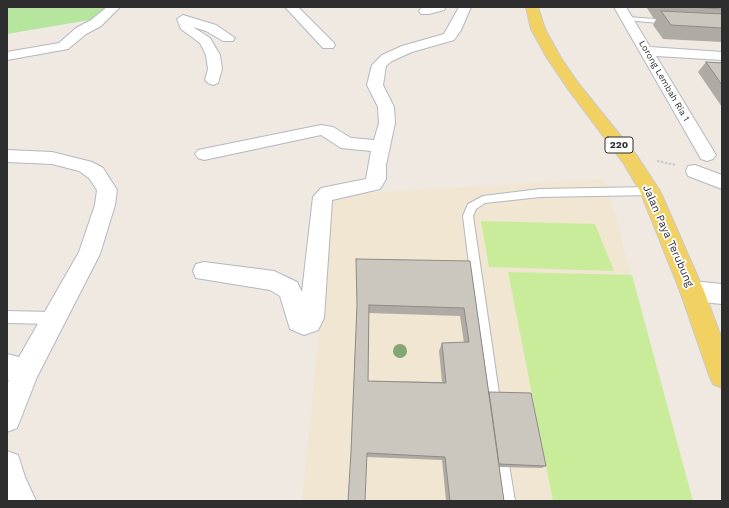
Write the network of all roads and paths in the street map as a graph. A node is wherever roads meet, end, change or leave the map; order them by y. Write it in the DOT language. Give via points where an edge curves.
graph roads {
  1 [pos="114,7"];
  2 [pos="291,7"];
  3 [pos="440,7"];
  4 [pos="465,7"];
  5 [pos="532,7"];
  6 [pos="425,11"];
  7 [pos="183,13"];
  8 [pos="624,13"];
  9 [pos="675,22"];
  10 [pos="228,38"];
  11 [pos="328,45"];
  12 [pos="646,51"];
  13 [pos="7,56"];
  14 [pos="722,56"];
  15 [pos="213,80"];
  16 [pos="381,146"];
  17 [pos="204,154"];
  18 [pos="707,155"];
  19 [pos="7,156"];
  20 [pos="631,160"];
  21 [pos="695,171"];
  22 [pos="722,182"];
  23 [pos="650,191"];
  24 [pos="204,270"];
  25 [pos="692,291"];
  26 [pos="722,294"];
  27 [pos="7,317"];
  28 [pos="53,318"];
  29 [pos="16,369"];
  30 [pos="722,374"];
  31 [pos="7,418"];
  32 [pos="496,422"];
  33 [pos="498,438"];
  34 [pos="7,466"];
  35 [pos="20,501"];
  36 [pos="507,501"];
  1 -- 13 [label="street" via="64,46"];
  2 -- 11 [label="street"];
  3 -- 6 [label="street"];
  4 -- 16 [label="street" via="448,37 407,49 387,58 379,65 375,84 386,107 387,123"];
  5 -- 20 [label="main road, Jalan Paya Terubung / 220" via="538,28 565,75"];
  7 -- 10 [label="street"];
  7 -- 15 [label="street" via="188,29 204,41 213,55"];
  8 -- 9 [label="lane"];
  8 -- 12 [label="street, Lorong Lembah Ria 1"];
  12 -- 14 [label="street"];
  12 -- 18 [label="street, Lorong Lembah Ria 1"];
  16 -- 17 [label="street" via="347,144 328,131 321,130"];
  16 -- 24 [label="street" via="373,184 328,193 323,197 312,318 309,322 304,324 299,321 289,289 274,281"];
  19 -- 28 [label="street" via="52,158 85,166 96,173 106,190 105,206 89,254"];
  20 -- 21 [label="path" via="654,160"];
  20 -- 23 [label="main road, Jalan Paya Terubung / 220"];
  21 -- 22 [label="street"];
  23 -- 25 [label="main road, Jalan Paya Terubung / 220"];
  23 -- 32 [label="lane" via="540,193 483,200 472,207 468,216"];
  25 -- 26 [label="street"];
  25 -- 30 [label="main road, Jalan Paya Terubung / 220"];
  27 -- 28 [label="lane"];
  28 -- 29 [label="street"];
  29 -- 31 [label="street"];
  33 -- 36 [label="lane"];
  34 -- 35 [label="street" via="10,481"];
}
